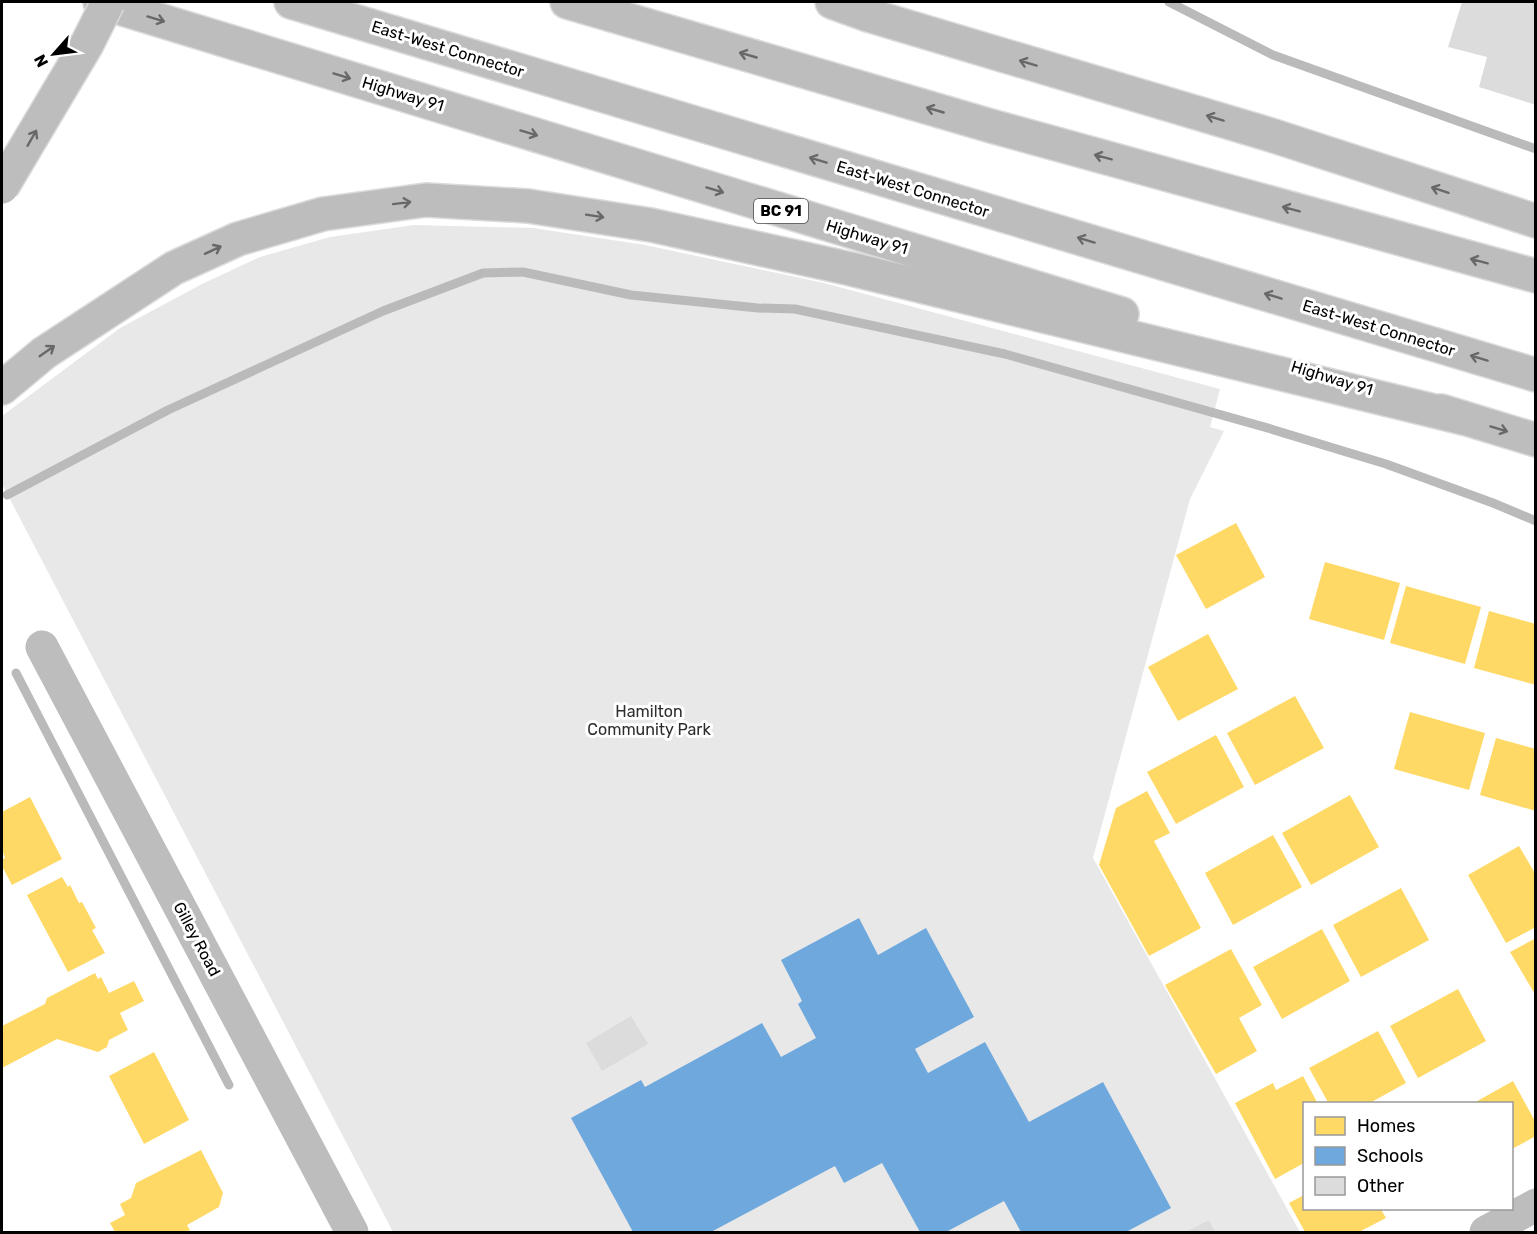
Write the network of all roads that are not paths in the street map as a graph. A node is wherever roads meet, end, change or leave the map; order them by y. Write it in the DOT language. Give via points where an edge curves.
graph roads {
  1 [pos="100,2"];
  2 [pos="108,2"];
  3 [pos="291,2"];
  4 [pos="567,2"];
  5 [pos="832,2"];
  6 [pos="2,187"];
  7 [pos="1536,221"];
  8 [pos="1536,276"];
  9 [pos="1536,375"];
  10 [pos="2,388"];
  11 [pos="1463,418"];
  12 [pos="1536,440"];
  13 [pos="42,647"];
  14 [pos="1536,1205"];
  15 [pos="352,1233"];
  16 [pos="1486,1233"];
  1 -- 11 [label="main road, Highway 91 / BC 91, one-way"];
  6 -- 2 [label="main road, one-way, bridge"];
  9 -- 3 [label="main road, East-West Connector, one-way"];
  8 -- 4 [label="main road, one-way" via="991,126"];
  7 -- 5 [label="main road, one-way" via="1271,135"];
  10 -- 11 [label="main road, one-way" via="44,353 174,268 238,238 323,214 426,200 528,206 651,225 850,269"];
  11 -- 12 [label="main road, BC 91, one-way"];
  13 -- 15 [label="main road, Gilley Road"];
  14 -- 16 [label="main road"];
}
